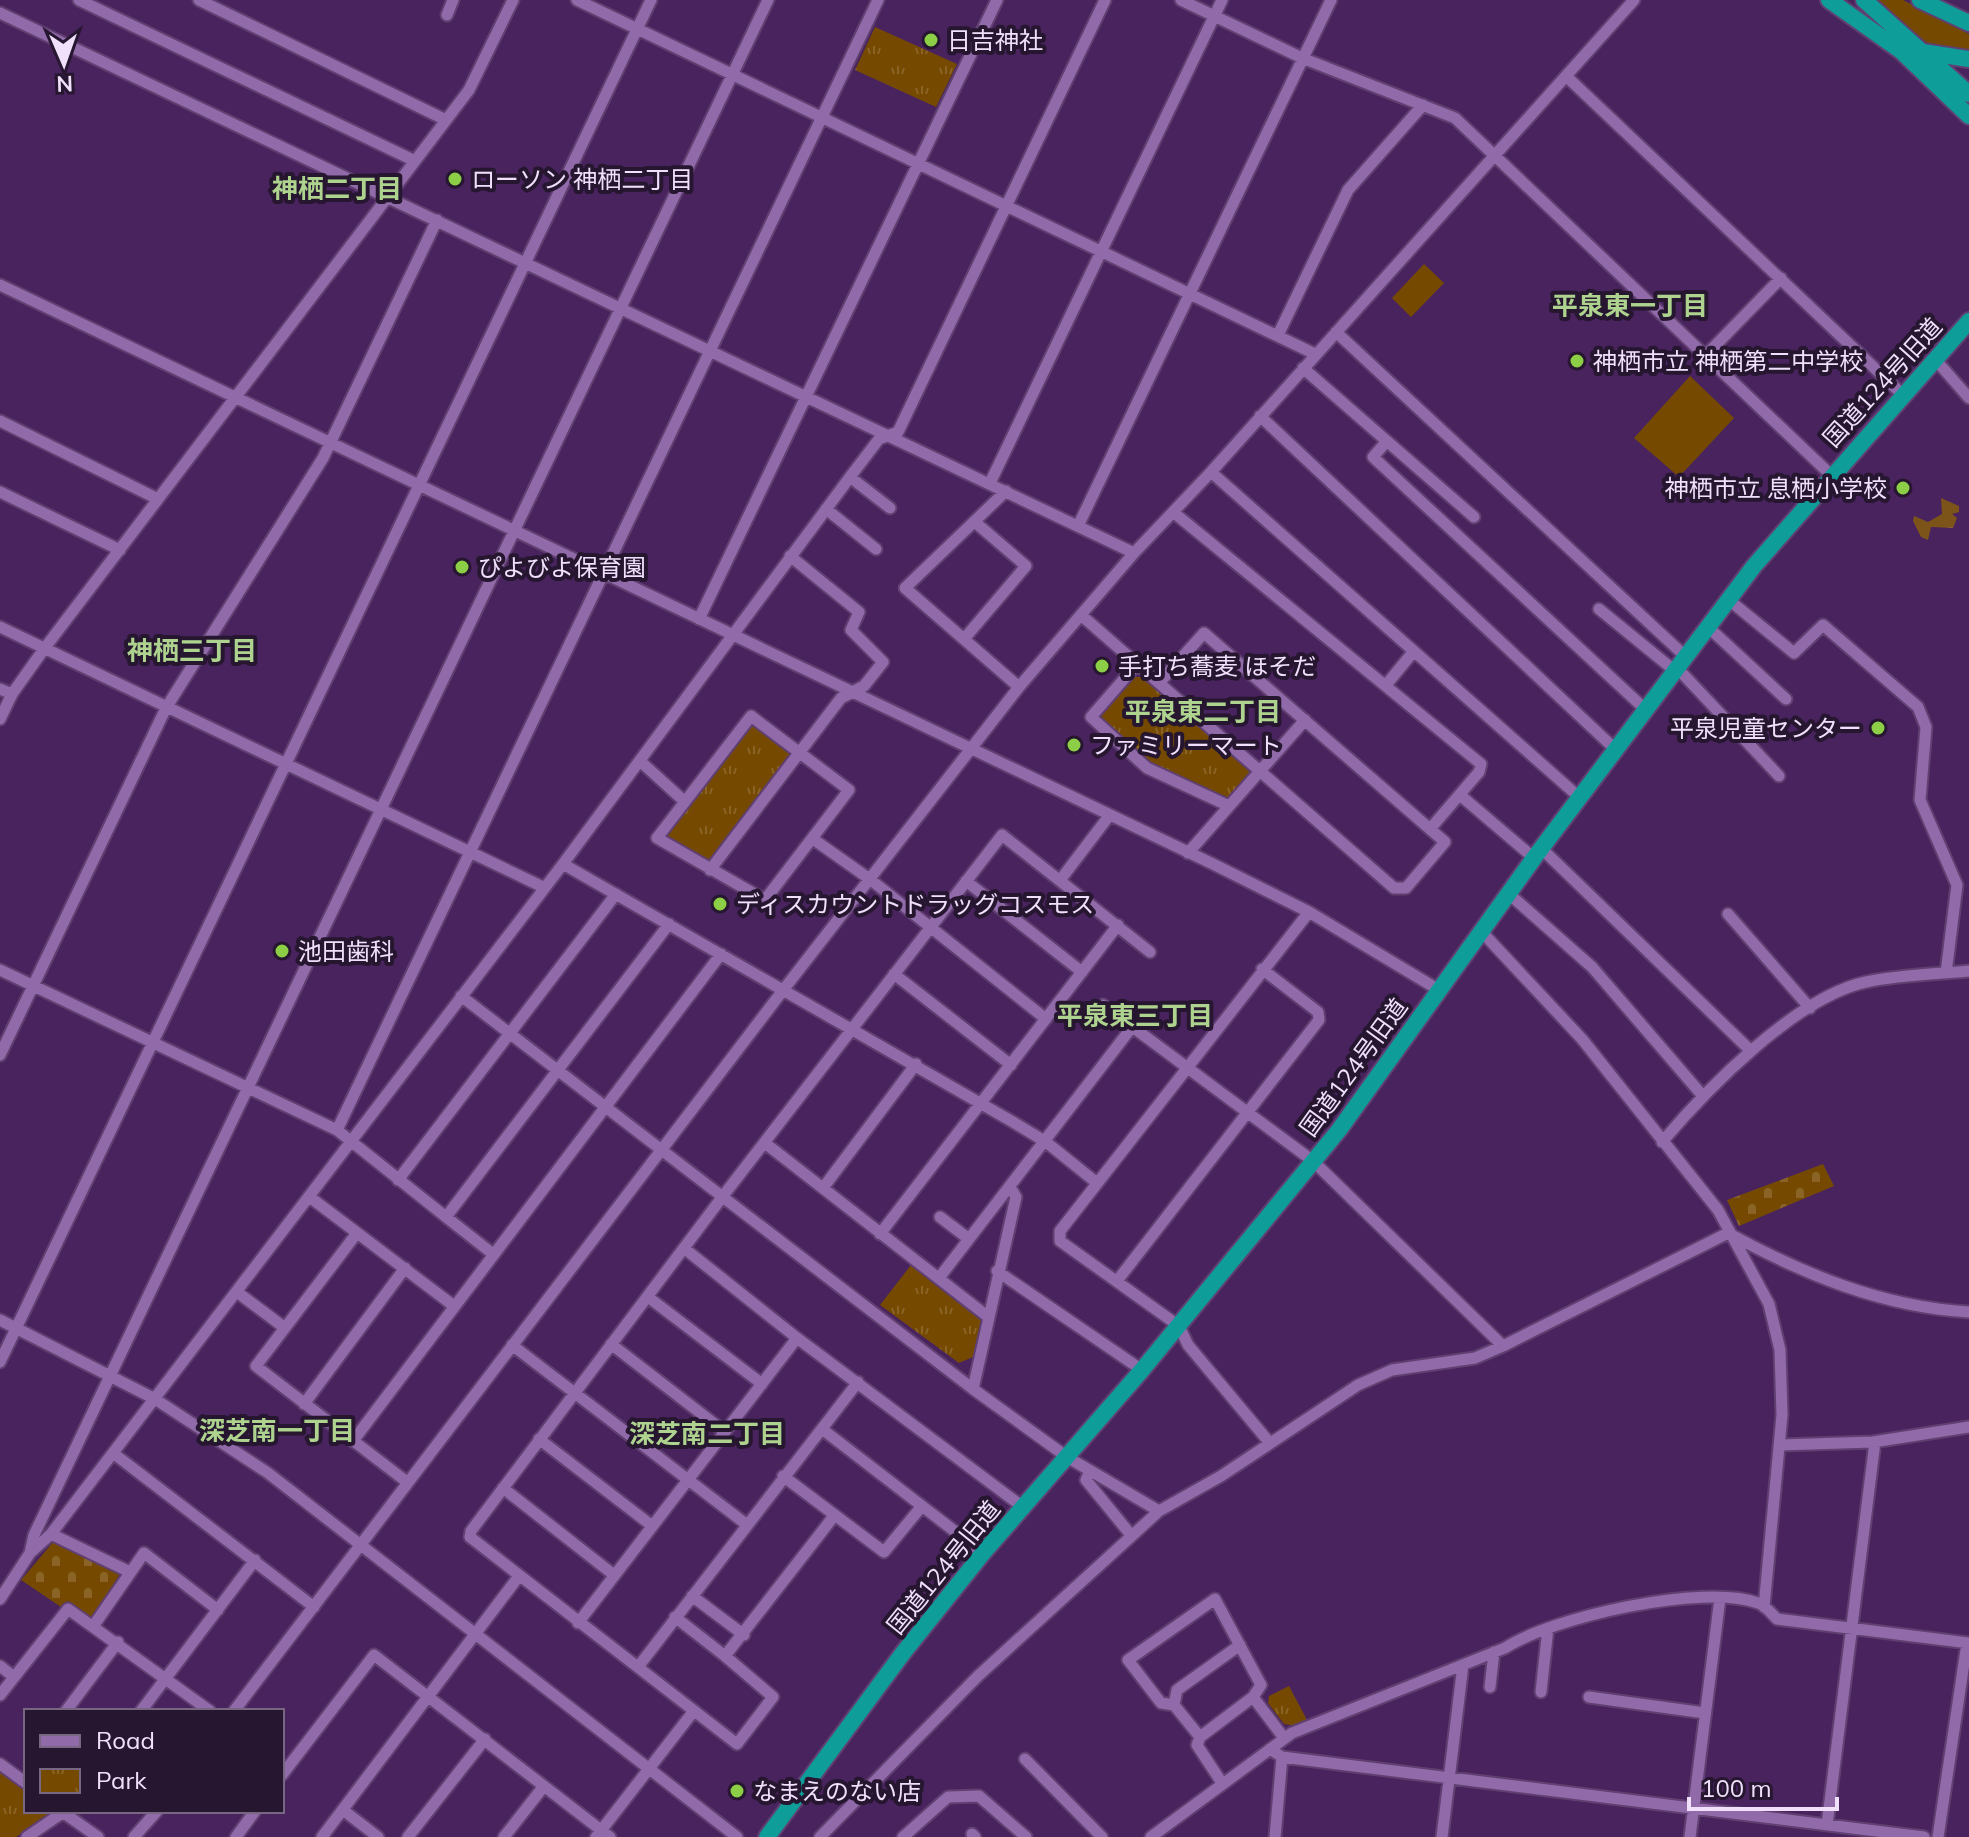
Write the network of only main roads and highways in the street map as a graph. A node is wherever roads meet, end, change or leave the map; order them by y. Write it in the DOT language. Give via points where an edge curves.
graph roads {
  1 [pos="1829,0"];
  2 [pos="1864,0"];
  3 [pos="1920,0"];
  4 [pos="1969,23"];
  5 [pos="1901,51"];
  6 [pos="1927,53"];
  7 [pos="1969,59"];
  8 [pos="1969,94"];
  9 [pos="1969,116"];
  10 [pos="1969,321"];
  11 [pos="767,1837"];
  1 -- 5 [label="highway"];
  2 -- 6 [label="highway"];
  3 -- 4 [label="highway"];
  5 -- 6 [label="highway"];
  5 -- 9 [label="highway"];
  6 -- 7 [label="highway"];
  6 -- 8 [label="highway"];
  10 -- 11 [label="highway, 国道124号旧道" via="1831,475 1729,600 1313,1161 983,1553"];
}
